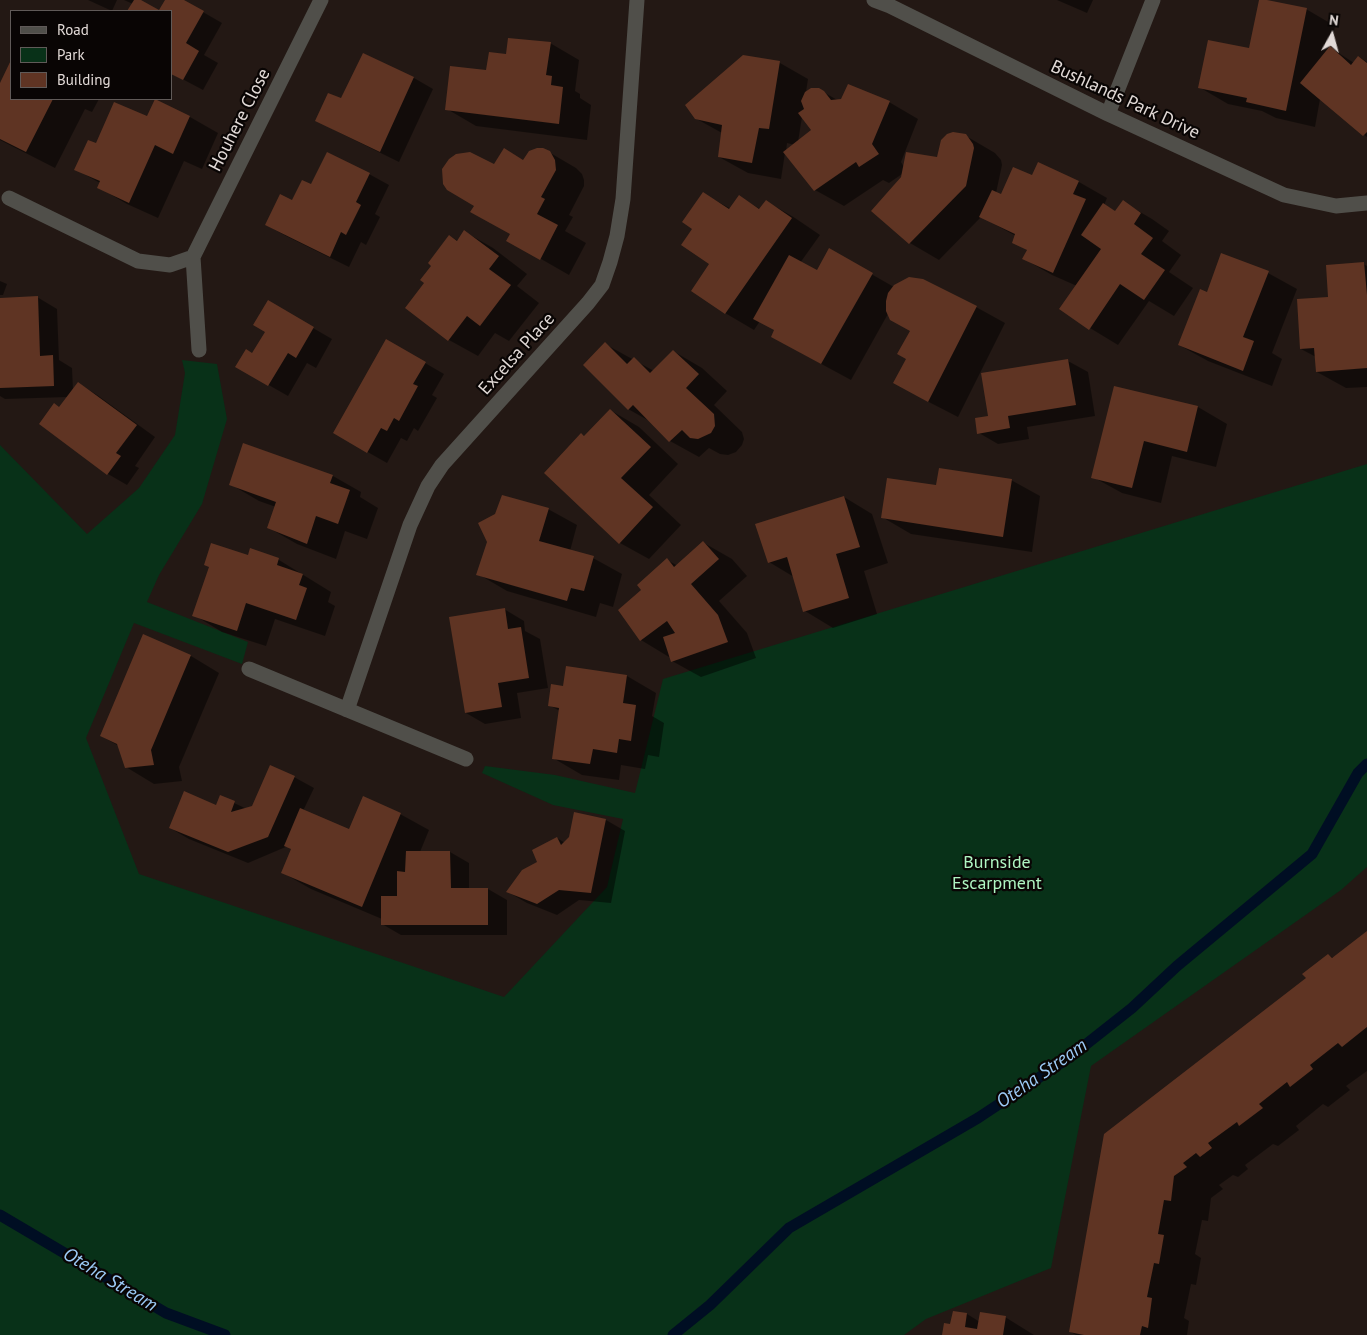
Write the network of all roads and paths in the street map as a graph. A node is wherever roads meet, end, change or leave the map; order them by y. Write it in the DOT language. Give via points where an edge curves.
graph roads {
  1 [pos="321,0"];
  2 [pos="637,0"];
  3 [pos="874,0"];
  4 [pos="1152,0"];
  5 [pos="1108,114"];
  6 [pos="9,198"];
  7 [pos="1367,203"];
  8 [pos="192,257"];
  9 [pos="199,350"];
  10 [pos="249,669"];
  11 [pos="347,710"];
  12 [pos="466,759"];
  1 -- 8 [label="street, Houhere Close"];
  2 -- 11 [label="street, Excelsa Place" via="623,199 617,236 602,285 442,465 428,486 410,525"];
  3 -- 5 [label="street, Bushlands Park Drive"];
  4 -- 5 [label="street"];
  5 -- 7 [label="street, Bushlands Park Drive" via="1284,195 1336,206"];
  6 -- 8 [label="street" via="138,261 170,265"];
  8 -- 9 [label="street"];
  10 -- 11 [label="street"];
  11 -- 12 [label="street"];
}
